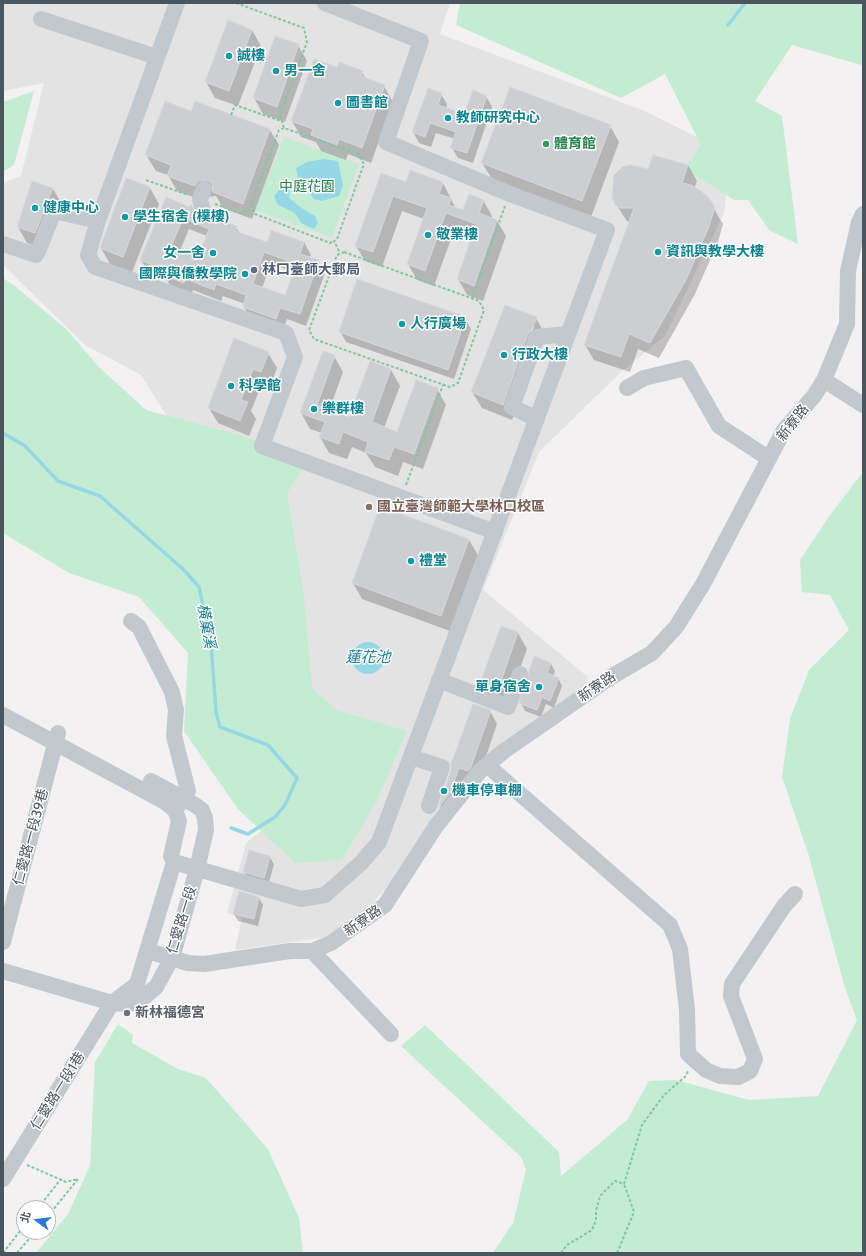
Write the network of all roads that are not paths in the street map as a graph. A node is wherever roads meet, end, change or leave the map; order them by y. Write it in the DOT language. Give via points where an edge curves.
graph roads {
  1 [pos="177,3"];
  2 [pos="325,3"];
  3 [pos="41,20"];
  4 [pos="157,57"];
  5 [pos="204,189"];
  6 [pos="202,208"];
  7 [pos="863,214"];
  8 [pos="98,221"];
  9 [pos="3,244"];
  10 [pos="568,334"];
  11 [pos="824,380"];
  12 [pos="627,388"];
  13 [pos="863,405"];
  14 [pos="537,419"];
  15 [pos="768,458"];
  16 [pos="495,532"];
  17 [pos="131,621"];
  18 [pos="520,674"];
  19 [pos="439,680"];
  20 [pos="3,703"];
  21 [pos="3,715"];
  22 [pos="57,738"];
  23 [pos="411,757"];
  24 [pos="487,766"];
  25 [pos="179,804"];
  26 [pos="430,806"];
  27 [pos="174,862"];
  28 [pos="197,869"];
  29 [pos="795,894"];
  30 [pos="3,942"];
  31 [pos="148,951"];
  32 [pos="312,951"];
  33 [pos="172,958"];
  34 [pos="3,970"];
  35 [pos="112,1003"];
  36 [pos="392,1034"];
  37 [pos="3,1179"];
  1 -- 4 [label="street"];
  2 -- 10 [label="street" via="421,41 386,142 510,194 607,230"];
  3 -- 4 [label="street"];
  4 -- 8 [label="street"];
  5 -- 6 [label="street" via="200,199"];
  7 -- 11 [label="street, 新寮路" via="848,271 847,324"];
  8 -- 9 [label="street" via="54,211 36,254"];
  8 -- 16 [label="street" via="88,255 95,267 286,333 295,358 262,446"];
  10 -- 14 [label="street"];
  10 -- 14 [label="street" via="538,338 512,407"];
  11 -- 13 [label="street"];
  11 -- 15 [label="street, 新寮路" via="814,396 784,430"];
  12 -- 15 [label="street" via="644,378 686,368 719,426"];
  14 -- 16 [label="street"];
  15 -- 24 [label="street, 新寮路" via="703,584 676,627 652,653 611,677"];
  16 -- 19 [label="street"];
  17 -- 25 [label="street" via="139,627 172,692 176,710 174,736 188,791"];
  18 -- 19 [label="street" via="508,707"];
  19 -- 23 [label="street"];
  20 -- 22 [label="street, 仁愛路一段"];
  21 -- 22 [label="street, 仁愛路一段"];
  22 -- 25 [label="street, 仁愛路一段"];
  22 -- 30 [label="street, 仁愛路一段39巷"];
  23 -- 26 [label="street" via="442,767"];
  23 -- 28 [label="street" via="379,842 361,863 325,895 301,899"];
  24 -- 29 [label="street" via="670,925 680,949 687,1010 688,1054 706,1070 720,1076 738,1077 750,1071 755,1059 731,996 732,984 784,906"];
  24 -- 32 [label="street, 新寮路" via="480,771 436,826 386,905 331,943"];
  25 -- 27 [label="street, 仁愛路一段" via="179,821 171,856"];
  25 -- 28 [label="street, 仁愛路一段" via="202,810 205,818 206,830"];
  27 -- 28 [label="street"];
  27 -- 31 [label="street, 仁愛路一段"];
  28 -- 33 [label="street, 仁愛路一段"];
  31 -- 33 [label="street, 新寮路"];
  31 -- 35 [label="street, 仁愛路一段" via="137,984"];
  32 -- 33 [label="street, 新寮路" via="290,951 204,964"];
  32 -- 36 [label="street"];
  33 -- 35 [label="street, 仁愛路一段" via="156,987 144,997 129,1004"];
  34 -- 35 [label="street"];
  35 -- 37 [label="street, 仁愛路一段1巷"];
}
